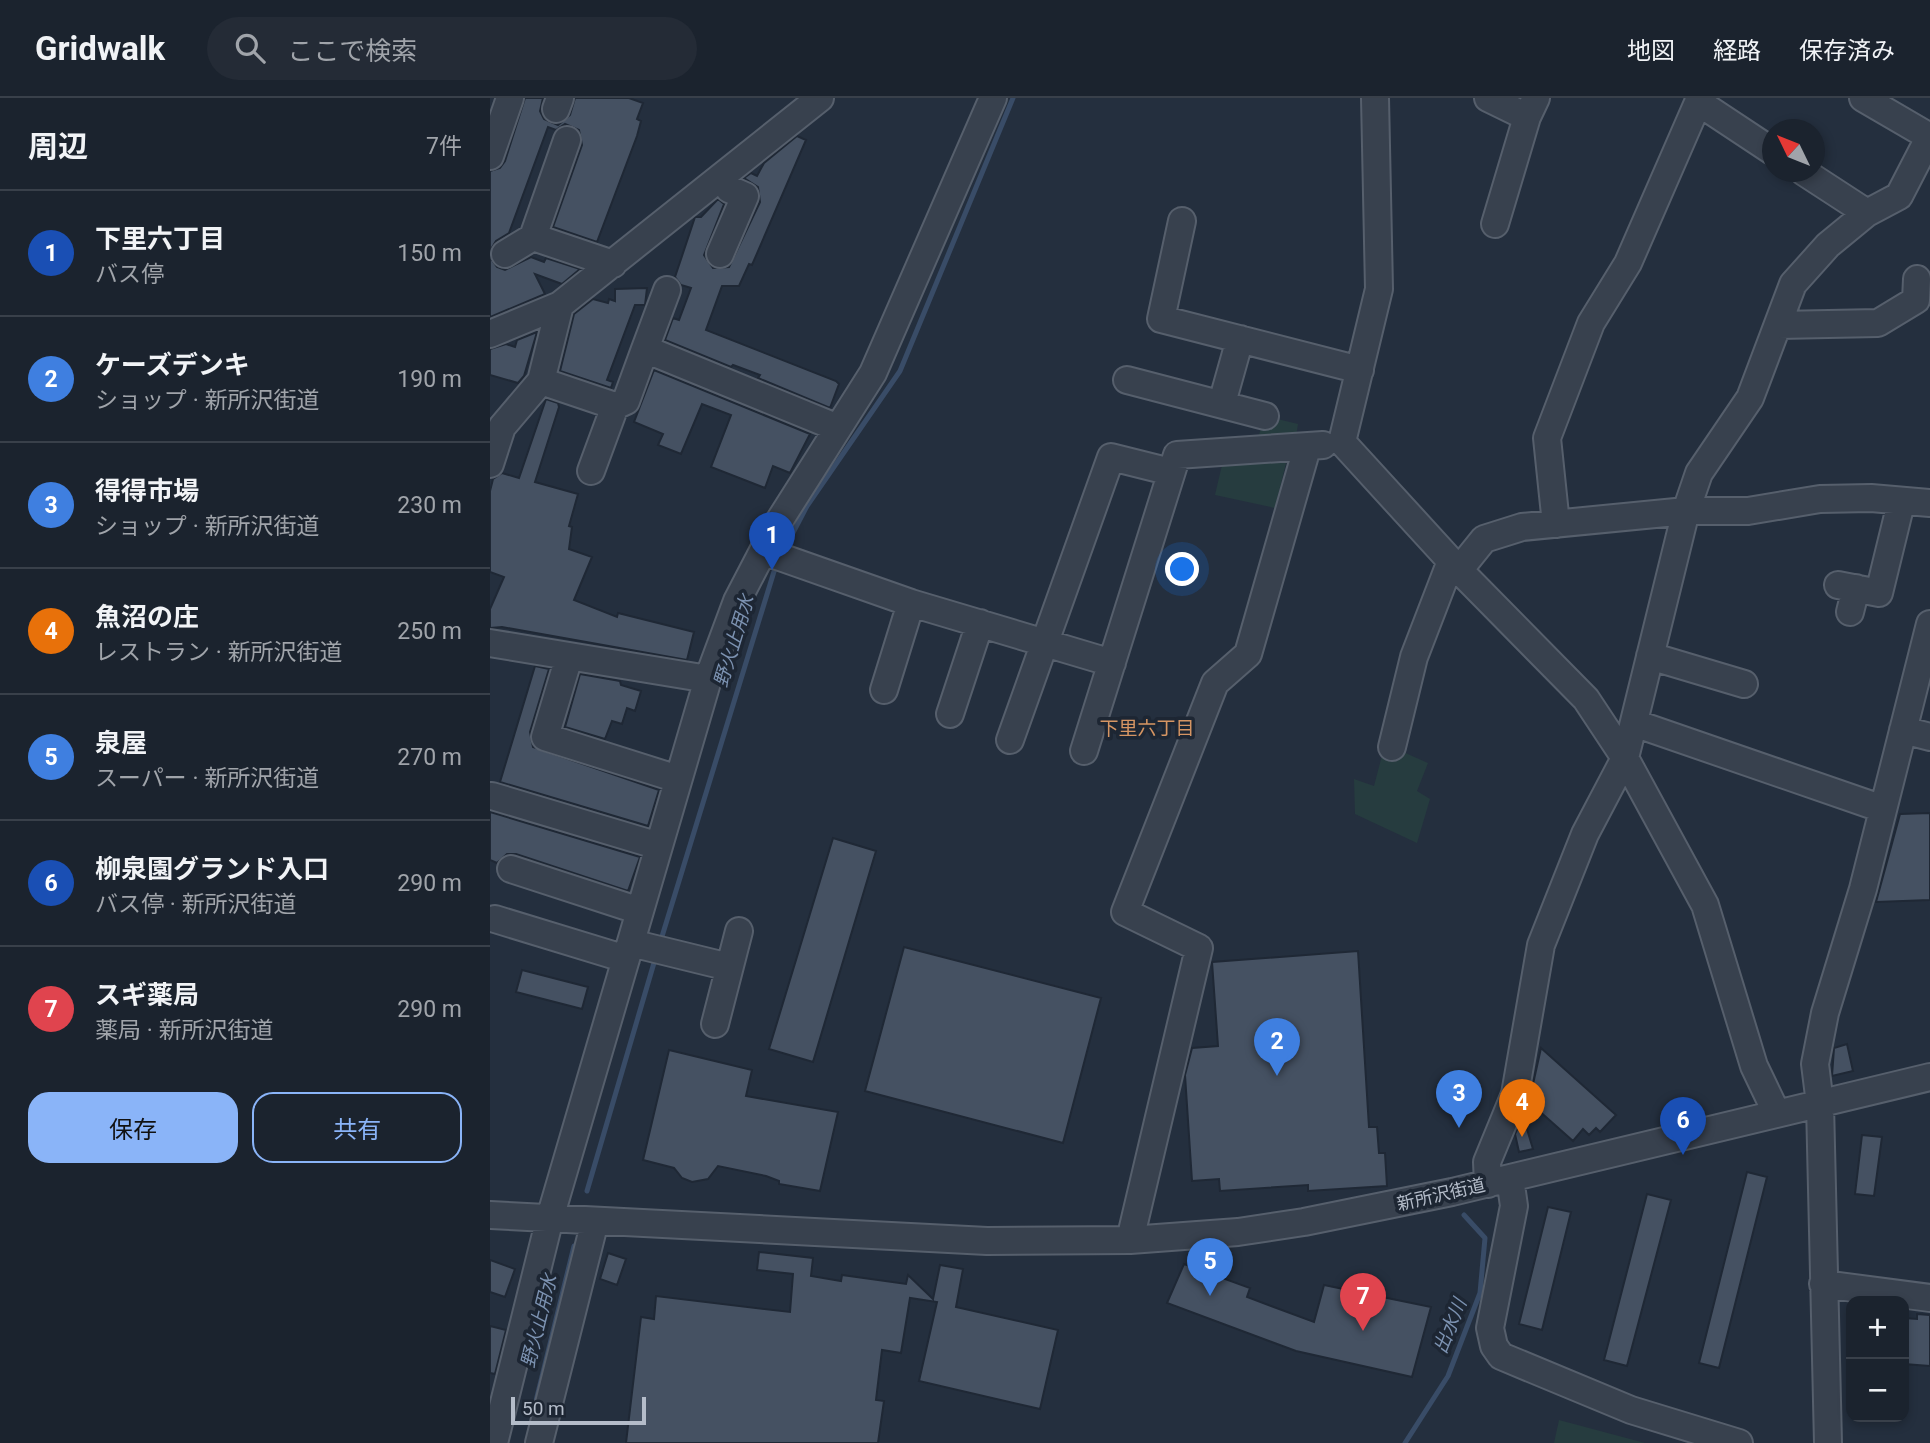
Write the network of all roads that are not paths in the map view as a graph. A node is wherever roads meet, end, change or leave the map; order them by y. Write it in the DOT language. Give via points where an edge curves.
graph roads {
  1 [pos="510,98"];
  2 [pos="820,98"];
  3 [pos="993,98"];
  4 [pos="1375,98"];
  5 [pos="1488,98"];
  6 [pos="1863,98"];
  7 [pos="1699,100"];
  8 [pos="1532,108"];
  9 [pos="1930,137"];
  10 [pos="567,140"];
  11 [pos="1762,143"];
  12 [pos="490,156"];
  13 [pos="722,177"];
  14 [pos="1819,182"];
  15 [pos="1867,213"];
  16 [pos="1182,221"];
  17 [pos="1494,224"];
  18 [pos="533,237"];
  19 [pos="505,254"];
  20 [pos="720,254"];
  21 [pos="613,264"];
  22 [pos="1917,279"];
  23 [pos="667,290"];
  24 [pos="560,305"];
  25 [pos="1779,325"];
  26 [pos="490,334"];
  27 [pos="1240,339"];
  28 [pos="645,349"];
  29 [pos="1360,370"];
  30 [pos="1127,380"];
  31 [pos="541,381"];
  32 [pos="1223,403"];
  33 [pos="615,406"];
  34 [pos="1265,416"];
  35 [pos="838,428"];
  36 [pos="1342,442"];
  37 [pos="1307,448"];
  38 [pos="490,464"];
  39 [pos="591,471"];
  40 [pos="1171,472"];
  41 [pos="1901,503"];
  42 [pos="1930,503"];
  43 [pos="1686,511"];
  44 [pos="1556,524"];
  45 [pos="776,555"];
  46 [pos="1455,565"];
  47 [pos="1848,595"];
  48 [pos="911,603"];
  49 [pos="979,623"];
  50 [pos="1930,624"];
  51 [pos="490,643"];
  52 [pos="1046,643"];
  53 [pos="1650,656"];
  54 [pos="569,657"];
  55 [pos="1112,663"];
  56 [pos="708,679"];
  57 [pos="1744,684"];
  58 [pos="884,690"];
  59 [pos="950,714"];
  60 [pos="1634,723"];
  61 [pos="1902,730"];
  62 [pos="1930,737"];
  63 [pos="1010,740"];
  64 [pos="1392,747"];
  65 [pos="1084,751"];
  66 [pos="1625,758"];
  67 [pos="678,779"];
  68 [pos="492,796"];
  69 [pos="1882,809"];
  70 [pos="659,846"];
  71 [pos="511,869"];
  72 [pos="640,911"];
  73 [pos="495,918"];
  74 [pos="739,931"];
  75 [pos="643,950"];
  76 [pos="729,967"];
  77 [pos="715,1024"];
  78 [pos="1930,1077"];
  79 [pos="1820,1104"];
  80 [pos="1776,1112"];
  81 [pos="1499,1181"];
  82 [pos="490,1215"];
  83 [pos="550,1218"];
  84 [pos="595,1221"];
  85 [pos="1130,1240"];
  86 [pos="1823,1284"];
  87 [pos="1930,1297"];
  88 [pos="494,1443"];
  89 [pos="539,1443"];
  90 [pos="1739,1443"];
  91 [pos="1828,1443"];
  1 -- 12 [label="street"];
  2 -- 13 [label="street"];
  3 -- 35 [label="street" via="873,373"];
  4 -- 29 [label="street" via="1379,289"];
  5 -- 8 [label="street"];
  6 -- 9 [label="street"];
  7 -- 11 [label="street"];
  7 -- 44 [label="street" via="1628,263 1591,323 1547,438"];
  8 -- 17 [label="street"];
  9 -- 15 [label="street" via="1899,196"];
  10 -- 18 [label="street"];
  13 -- 20 [label="street" via="729,189 745,196"];
  13 -- 21 [label="street"];
  14 -- 15 [label="street"];
  15 -- 25 [label="street" via="1828,245 1793,284"];
  16 -- 27 [label="street" via="1161,319"];
  18 -- 19 [label="street"];
  18 -- 21 [label="street"];
  21 -- 24 [label="street"];
  22 -- 25 [label="street" via="1916,300 1878,323"];
  23 -- 28 [label="street"];
  24 -- 26 [label="street"];
  24 -- 31 [label="street"];
  25 -- 43 [label="street" via="1750,398 1699,473"];
  27 -- 29 [label="street"];
  27 -- 32 [label="street"];
  28 -- 33 [label="street" via="626,401"];
  28 -- 35 [label="street"];
  29 -- 36 [label="street"];
  30 -- 32 [label="street"];
  31 -- 33 [label="street"];
  31 -- 38 [label="street" via="502,427"];
  32 -- 34 [label="street"];
  33 -- 39 [label="street"];
  35 -- 45 [label="street"];
  36 -- 37 [label="street"];
  36 -- 46 [label="street"];
  37 -- 40 [label="street" via="1177,454"];
  37 -- 85 [label="street" via="1248,654 1214,683 1125,912 1199,948"];
  40 -- 52 [label="street" via="1111,457"];
  40 -- 55 [label="street"];
  41 -- 42 [label="street"];
  41 -- 43 [label="street" via="1871,498 1820,499 1748,511"];
  41 -- 47 [label="street" via="1880,593"];
  43 -- 44 [label="street"];
  43 -- 53 [label="street"];
  44 -- 46 [label="street" via="1522,527 1484,539"];
  45 -- 48 [label="street"];
  45 -- 56 [label="street" via="737,601"];
  46 -- 64 [label="street" via="1414,657"];
  46 -- 66 [label="street" via="1586,699"];
  48 -- 49 [label="street"];
  48 -- 58 [label="street"];
  49 -- 52 [label="street"];
  49 -- 59 [label="street"];
  50 -- 61 [label="street"];
  51 -- 54 [label="street"];
  52 -- 55 [label="street"];
  52 -- 63 [label="street"];
  53 -- 57 [label="street"];
  53 -- 60 [label="street"];
  54 -- 56 [label="street"];
  54 -- 67 [label="street" via="545,737"];
  55 -- 65 [label="street"];
  56 -- 67 [label="street"];
  60 -- 66 [label="street"];
  60 -- 69 [label="street"];
  61 -- 62 [label="street"];
  61 -- 69 [label="street"];
  66 -- 80 [label="street" via="1705,905 1754,1066"];
  66 -- 81 [label="street" via="1585,834 1541,945 1515,1094 1487,1162"];
  67 -- 70 [label="street"];
  68 -- 70 [label="street"];
  69 -- 79 [label="street" via="1825,1013 1815,1063"];
  70 -- 72 [label="street"];
  71 -- 72 [label="street"];
  72 -- 75 [label="street"];
  73 -- 75 [label="street"];
  74 -- 76 [label="street"];
  75 -- 76 [label="street"];
  75 -- 83 [label="street"];
  76 -- 77 [label="street"];
  78 -- 79 [label="street, 新所沢街道"];
  79 -- 80 [label="street, 新所沢街道"];
  79 -- 86 [label="street"];
  80 -- 81 [label="street, 新所沢街道"];
  81 -- 85 [label="street, 新所沢街道" via="1304,1223"];
  81 -- 90 [label="street" via="1514,1206 1490,1328 1501,1356 1631,1410"];
  82 -- 83 [label="street, 新所沢街道"];
  83 -- 84 [label="street, 新所沢街道"];
  83 -- 88 [label="street"];
  84 -- 85 [label="street, 新所沢街道" via="987,1241"];
  84 -- 89 [label="street"];
  86 -- 87 [label="street"];
  86 -- 91 [label="street"];
}
